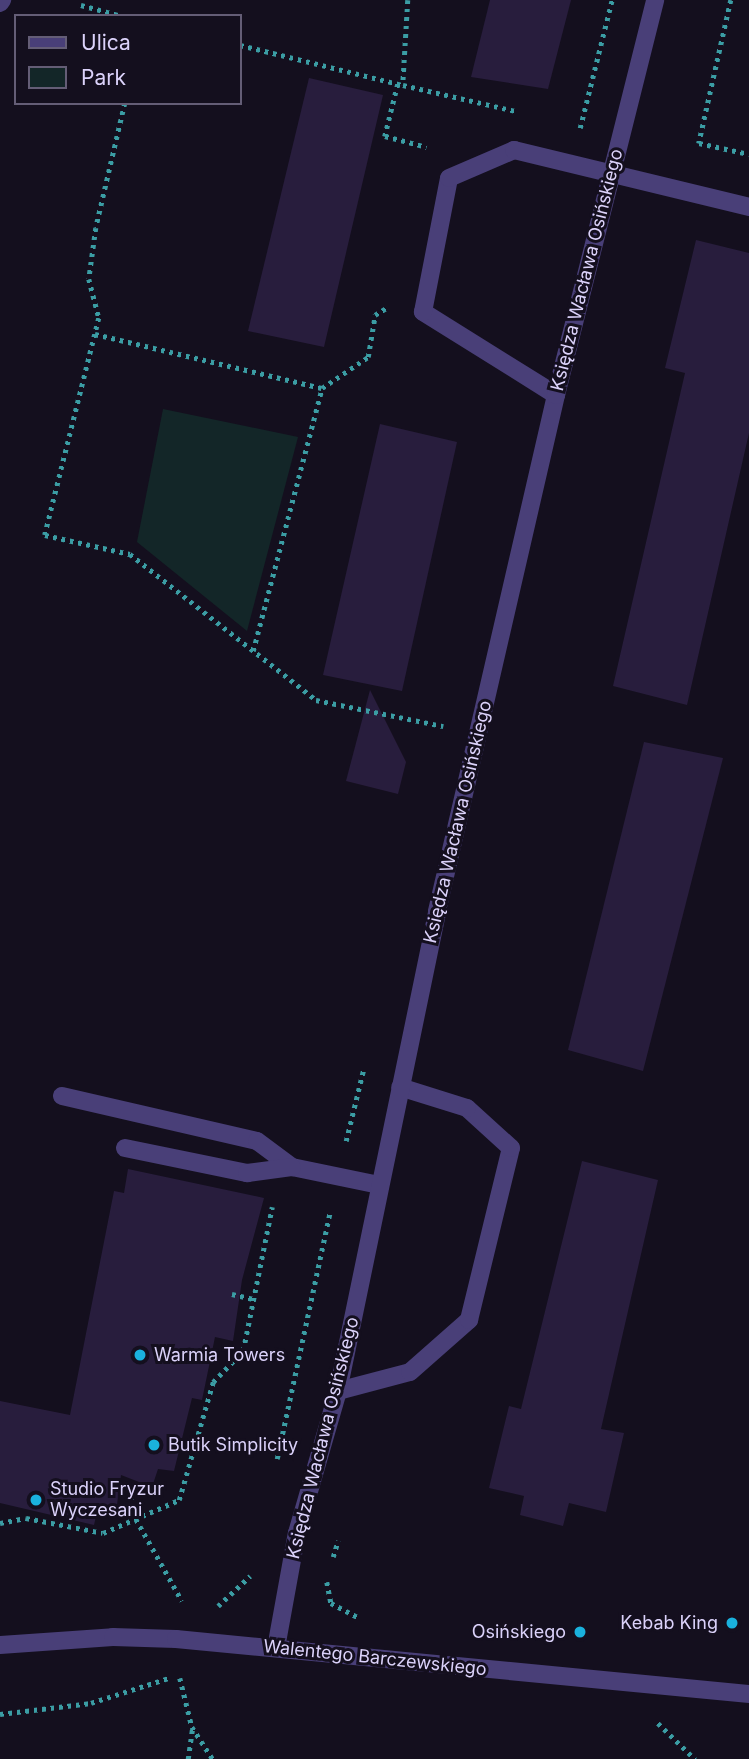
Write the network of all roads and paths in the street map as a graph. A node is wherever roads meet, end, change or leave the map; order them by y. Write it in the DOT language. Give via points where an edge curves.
graph roads {
  1 [pos="408,0"];
  2 [pos="655,0"];
  3 [pos="731,0"];
  4 [pos="81,5"];
  5 [pos="115,14"];
  6 [pos="242,46"];
  7 [pos="400,85"];
  8 [pos="125,105"];
  9 [pos="530,114"];
  10 [pos="568,123"];
  11 [pos="581,125"];
  12 [pos="431,148"];
  13 [pos="749,154"];
  14 [pos="610,175"];
  15 [pos="749,207"];
  16 [pos="392,304"];
  17 [pos="95,334"];
  18 [pos="322,388"];
  19 [pos="556,395"];
  20 [pos="253,650"];
  21 [pos="444,726"];
  22 [pos="400,1087"];
  23 [pos="62,1096"];
  24 [pos="348,1134"];
  25 [pos="125,1148"];
  26 [pos="292,1167"];
  27 [pos="379,1185"];
  28 [pos="232,1294"];
  29 [pos="253,1299"];
  30 [pos="338,1391"];
  31 [pos="131,1497"];
  32 [pos="136,1519"];
  33 [pos="0,1523"];
  34 [pos="338,1541"];
  35 [pos="330,1565"];
  36 [pos="327,1578"];
  37 [pos="180,1601"];
  38 [pos="362,1620"];
  39 [pos="0,1645"];
  40 [pos="276,1648"];
  41 [pos="171,1677"];
  42 [pos="180,1678"];
  43 [pos="749,1694"];
  44 [pos="0,1714"];
  45 [pos="192,1727"];
  46 [pos="188,1759"];
  47 [pos="213,1759"];
  1 -- 7 [label="path"];
  2 -- 14 [label="street, Księdza Wacława Osińskiego"];
  3 -- 13 [label="path" via="699,143"];
  4 -- 5 [label="path"];
  6 -- 7 [label="path"];
  7 -- 9 [label="path"];
  7 -- 12 [label="path" via="385,136"];
  8 -- 17 [label="path" via="91,266 99,318"];
  10 -- 11 [label="path"];
  14 -- 15 [label="street"];
  14 -- 19 [label="street, Księdza Wacława Osińskiego"];
  14 -- 19 [label="street" via="514,150 449,178 423,312"];
  16 -- 18 [label="path" via="375,315 368,357"];
  17 -- 18 [label="path"];
  17 -- 20 [label="path" via="45,535 130,554"];
  18 -- 20 [label="path"];
  19 -- 22 [label="street, Księdza Wacława Osińskiego"];
  20 -- 21 [label="path" via="316,700"];
  22 -- 27 [label="street, Księdza Wacława Osińskiego"];
  22 -- 30 [label="street" via="467,1108 511,1148 469,1320 410,1372"];
  23 -- 26 [label="street" via="257,1141"];
  24 -- 26 [label="path"];
  25 -- 26 [label="street" via="247,1173"];
  26 -- 27 [label="street"];
  26 -- 29 [label="path" via="273,1206"];
  27 -- 30 [label="street, Księdza Wacława Osińskiego"];
  28 -- 29 [label="path"];
  29 -- 32 [label="path" via="243,1350 213,1381 179,1500"];
  30 -- 40 [label="street, Księdza Wacława Osińskiego" via="297,1533"];
  31 -- 32 [label="path"];
  32 -- 33 [label="path" via="103,1533 26,1518"];
  32 -- 37 [label="path"];
  34 -- 35 [label="path"];
  36 -- 38 [label="path" via="331,1603"];
  39 -- 40 [label="street, Walentego Barczewskiego" via="113,1637"];
  40 -- 43 [label="street, Walentego Barczewskiego"];
  41 -- 44 [label="path" via="91,1703"];
  42 -- 45 [label="path"];
  45 -- 46 [label="path"];
  45 -- 47 [label="path"];
}
